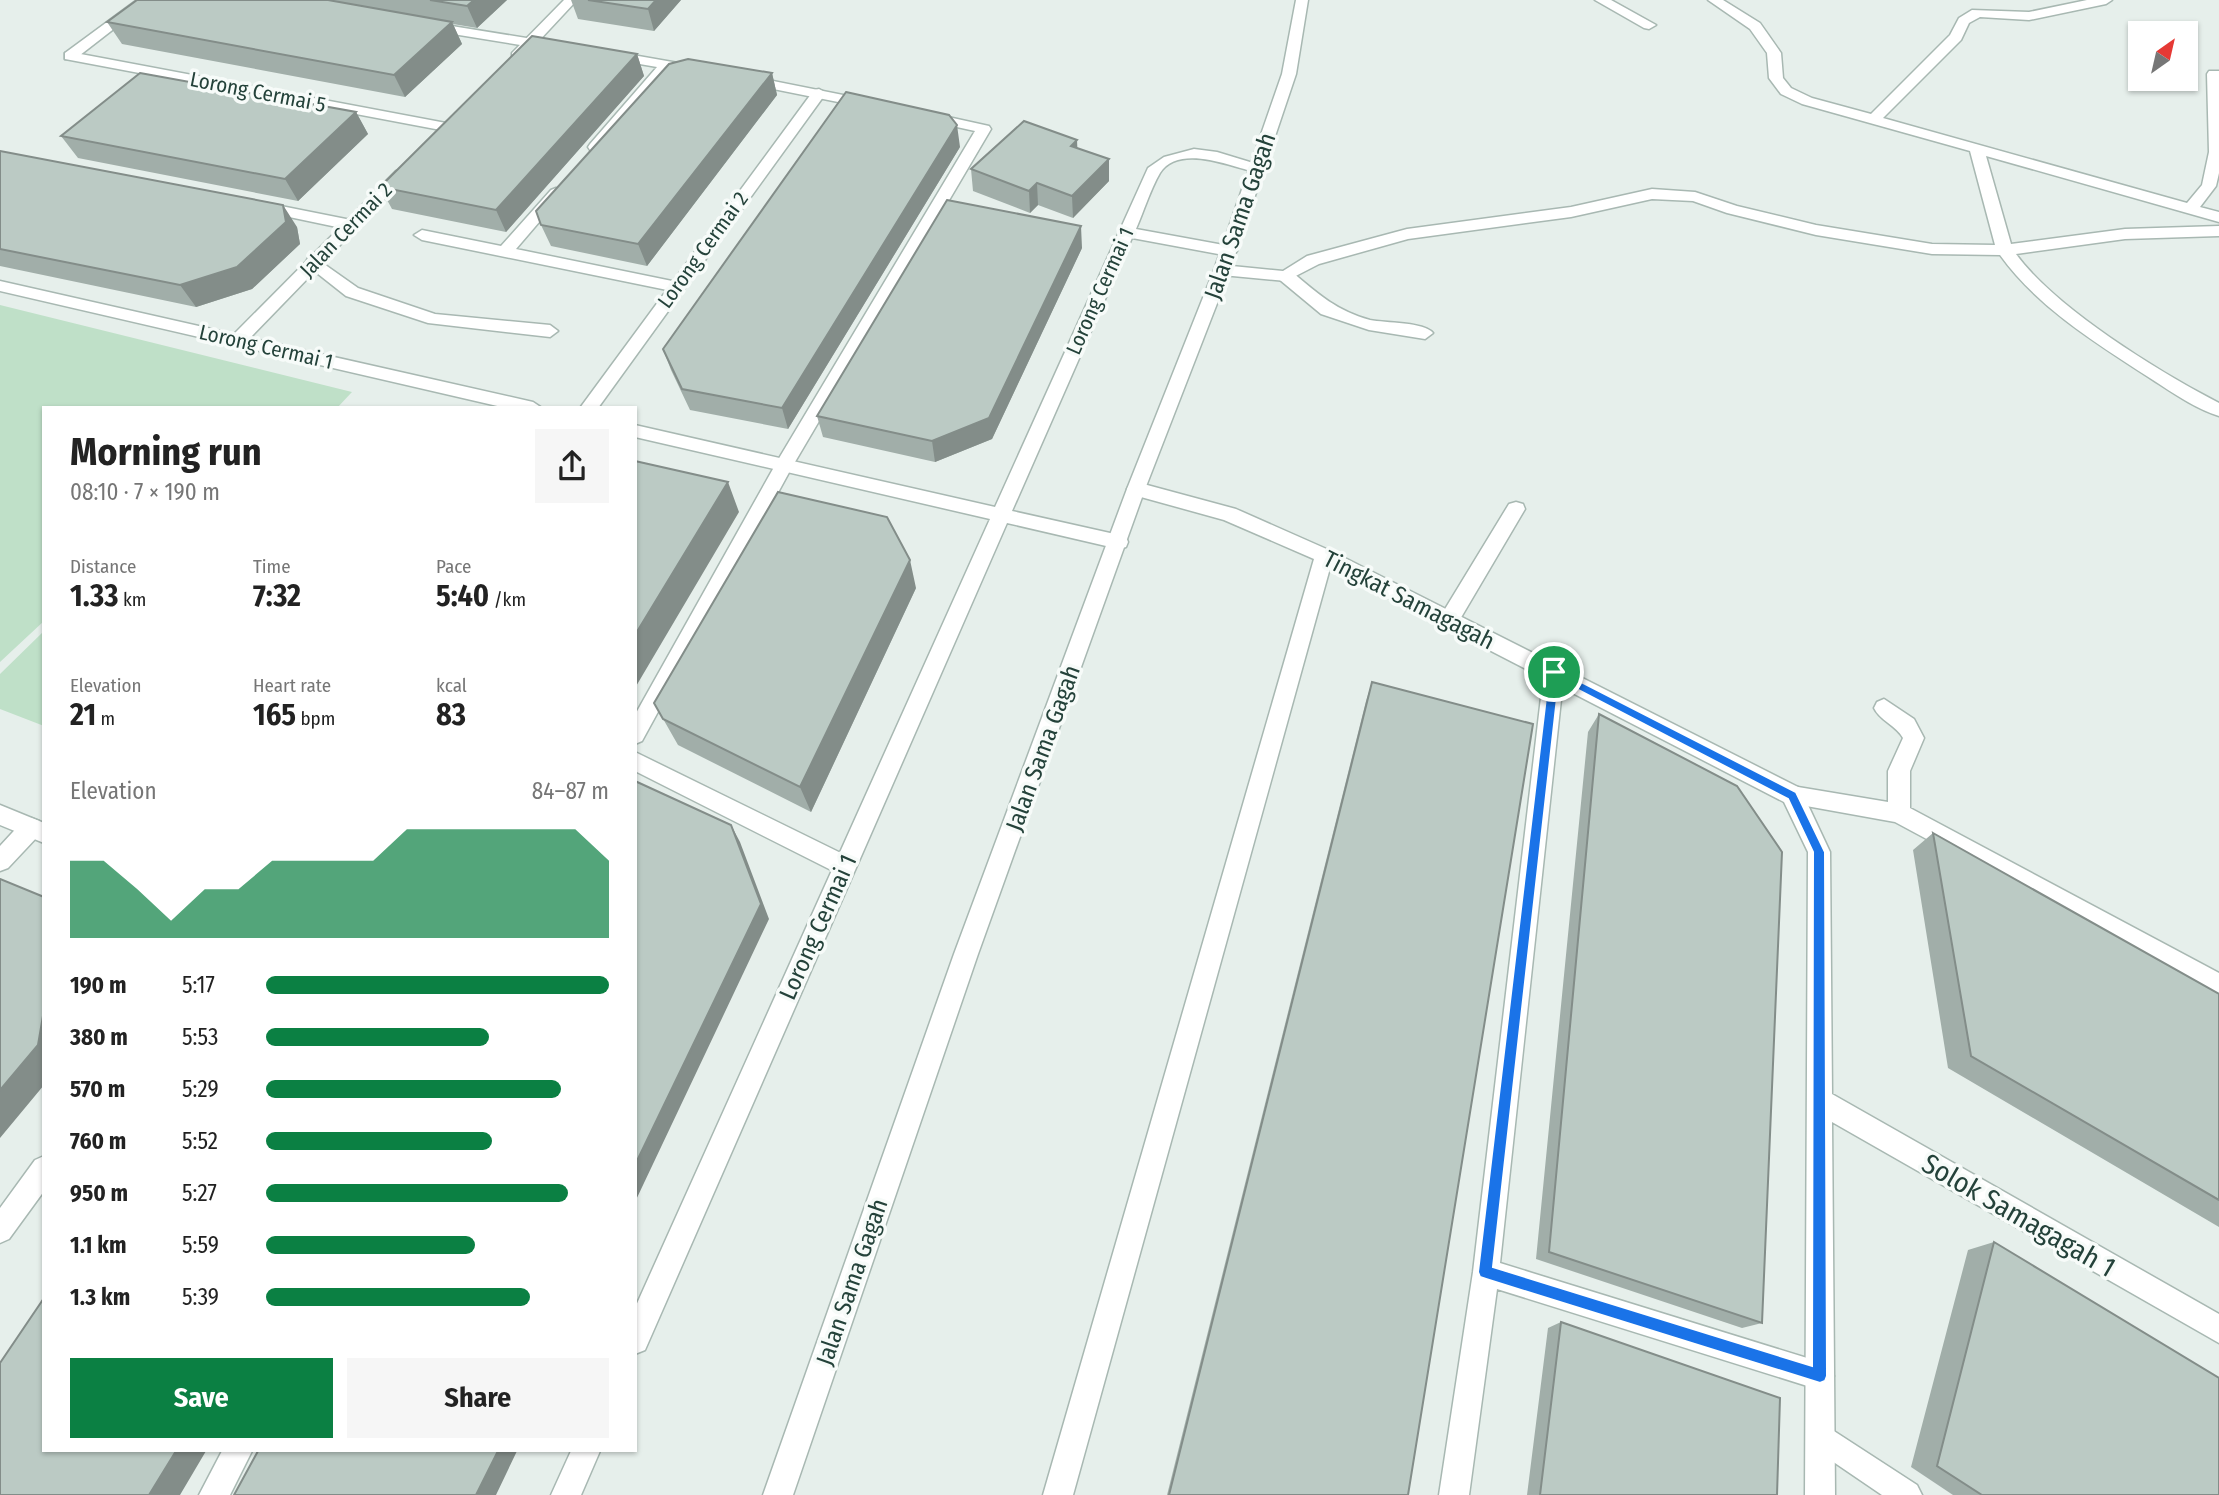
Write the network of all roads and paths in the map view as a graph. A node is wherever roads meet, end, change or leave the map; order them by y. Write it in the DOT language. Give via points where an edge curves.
graph roads {
  1 [pos="145,0"];
  2 [pos="572,0"];
  3 [pos="1601,0"];
  4 [pos="1714,0"];
  5 [pos="2106,0"];
  6 [pos="1299,1"];
  7 [pos="410,23"];
  8 [pos="1649,25"];
  9 [pos="530,42"];
  10 [pos="571,49"];
  11 [pos="598,53"];
  12 [pos="667,64"];
  13 [pos="502,71"];
  14 [pos="705,71"];
  15 [pos="2214,74"];
  16 [pos="730,76"];
  17 [pos="818,93"];
  18 [pos="882,107"];
  19 [pos="920,115"];
  20 [pos="1874,119"];
  21 [pos="446,127"];
  22 [pos="1977,151"];
  23 [pos="586,158"];
  24 [pos="408,166"];
  25 [pos="1258,169"];
  26 [pos="568,179"];
  27 [pos="243,204"];
  28 [pos="2190,209"];
  29 [pos="2219,217"];
  30 [pos="351,225"];
  31 [pos="2219,231"];
  32 [pos="1126,232"];
  33 [pos="422,235"];
  34 [pos="2005,250"];
  35 [pos="505,252"];
  36 [pos="1225,261"];
  37 [pos="314,262"];
  38 [pos="1286,276"];
  39 [pos="0,286"];
  40 [pos="677,287"];
  41 [pos="550,331"];
  42 [pos="1425,333"];
  43 [pos="238,340"];
  44 [pos="524,406"];
  45 [pos="590,406"];
  46 [pos="2219,410"];
  47 [pos="637,431"];
  48 [pos="784,465"];
  49 [pos="1136,489"];
  50 [pos="1516,509"];
  51 [pos="1001,515"];
  52 [pos="1119,542"];
  53 [pos="1324,556"];
  54 [pos="1449,620"];
  55 [pos="1554,672"];
  56 [pos="1884,708"];
  57 [pos="637,730"];
  58 [pos="637,762"];
  59 [pos="1792,796"];
  60 [pos="1899,813"];
  61 [pos="0,815"];
  62 [pos="37,831"];
  63 [pos="0,861"];
  64 [pos="845,866"];
  65 [pos="2219,985"];
  66 [pos="1820,1101"];
  67 [pos="42,1172"];
  68 [pos="0,1230"];
  69 [pos="1486,1272"];
  70 [pos="2219,1329"];
  71 [pos="637,1335"];
  72 [pos="1820,1376"];
  73 [pos="1820,1436"];
  74 [pos="238,1452"];
  75 [pos="586,1452"];
  76 [pos="214,1495"];
  77 [pos="566,1495"];
  78 [pos="778,1495"];
  79 [pos="1058,1495"];
  80 [pos="1454,1495"];
  81 [pos="1821,1495"];
  82 [pos="1907,1495"];
  1 -- 21 [label="street, Lorong Cermai 5" via="70,56"];
  2 -- 9 [label="street"];
  3 -- 8 [label="street"];
  4 -- 20 [label="street" via="1755,26 1774,53 1776,78 1786,91"];
  5 -- 20 [label="street" via="2028,16 1977,13 1964,21 1956,37"];
  6 -- 25 [label="street, Jalan Sama Gagah" via="1289,74"];
  7 -- 9 [label="street"];
  9 -- 10 [label="street"];
  9 -- 13 [label="street"];
  11 -- 12 [label="street"];
  12 -- 14 [label="street"];
  12 -- 23 [label="street"];
  15 -- 28 [label="street" via="2216,152 2209,186"];
  16 -- 17 [label="street"];
  17 -- 18 [label="street"];
  17 -- 40 [label="street, Lorong Cermai 2"];
  19 -- 48 [label="street" via="984,129"];
  20 -- 22 [label="street"];
  22 -- 28 [label="street"];
  22 -- 34 [label="street"];
  24 -- 30 [label="street, Jalan Cermai 2"];
  25 -- 32 [label="street, Lorong Cermai 1" via="1195,151 1173,156 1155,168"];
  25 -- 36 [label="street, Jalan Sama Gagah"];
  26 -- 35 [label="street"];
  27 -- 30 [label="street"];
  28 -- 29 [label="street"];
  30 -- 37 [label="street, Jalan Cermai 2"];
  31 -- 34 [label="street" via="2125,234"];
  32 -- 36 [label="street"];
  32 -- 51 [label="street, Lorong Cermai 1"];
  33 -- 35 [label="street"];
  34 -- 38 [label="street" via="1932,249 1893,243 1732,211 1695,197 1652,194 1571,212 1408,234 1313,260"];
  34 -- 46 [label="street" via="2020,272 2106,342"];
  35 -- 40 [label="street"];
  36 -- 38 [label="street"];
  36 -- 49 [label="street, Jalan Sama Gagah"];
  37 -- 41 [label="street" via="352,292 434,319"];
  37 -- 43 [label="street, Jalan Cermai 2"];
  38 -- 42 [label="street" via="1327,310 1369,325"];
  39 -- 43 [label="street, Lorong Cermai 1"];
  40 -- 45 [label="street, Lorong Cermai 2"];
  43 -- 44 [label="street, Lorong Cermai 1"];
  47 -- 48 [label="street"];
  48 -- 51 [label="street"];
  48 -- 57 [label="street"];
  49 -- 52 [label="street, Jalan Sama Gagah"];
  49 -- 53 [label="street, Tingkat Samagagah" via="1230,514"];
  50 -- 54 [label="street"];
  51 -- 52 [label="street"];
  51 -- 64 [label="street, Lorong Cermai 1"];
  52 -- 78 [label="street, Jalan Sama Gagah" via="966,954"];
  53 -- 54 [label="street, Tingkat Samagagah"];
  53 -- 79 [label="street"];
  54 -- 55 [label="street, Tingkat Samagagah"];
  55 -- 59 [label="street, Tingkat Samagagah"];
  55 -- 69 [label="street"];
  56 -- 60 [label="street" via="1907,726 1914,738 1899,771"];
  58 -- 64 [label="street"];
  59 -- 60 [label="street, Tingkat Samagagah"];
  59 -- 66 [label="street" via="1819,852"];
  60 -- 65 [label="street, Tingkat Samagagah"];
  61 -- 62 [label="street"];
  62 -- 63 [label="street"];
  64 -- 71 [label="street, Lorong Cermai 1"];
  66 -- 70 [label="street, Solok Samagagah 1"];
  66 -- 72 [label="street"];
  67 -- 68 [label="street"];
  69 -- 72 [label="street"];
  69 -- 80 [label="street"];
  72 -- 73 [label="street"];
  73 -- 81 [label="street"];
  73 -- 82 [label="street"];
  74 -- 76 [label="street"];
  75 -- 77 [label="street"];
}
